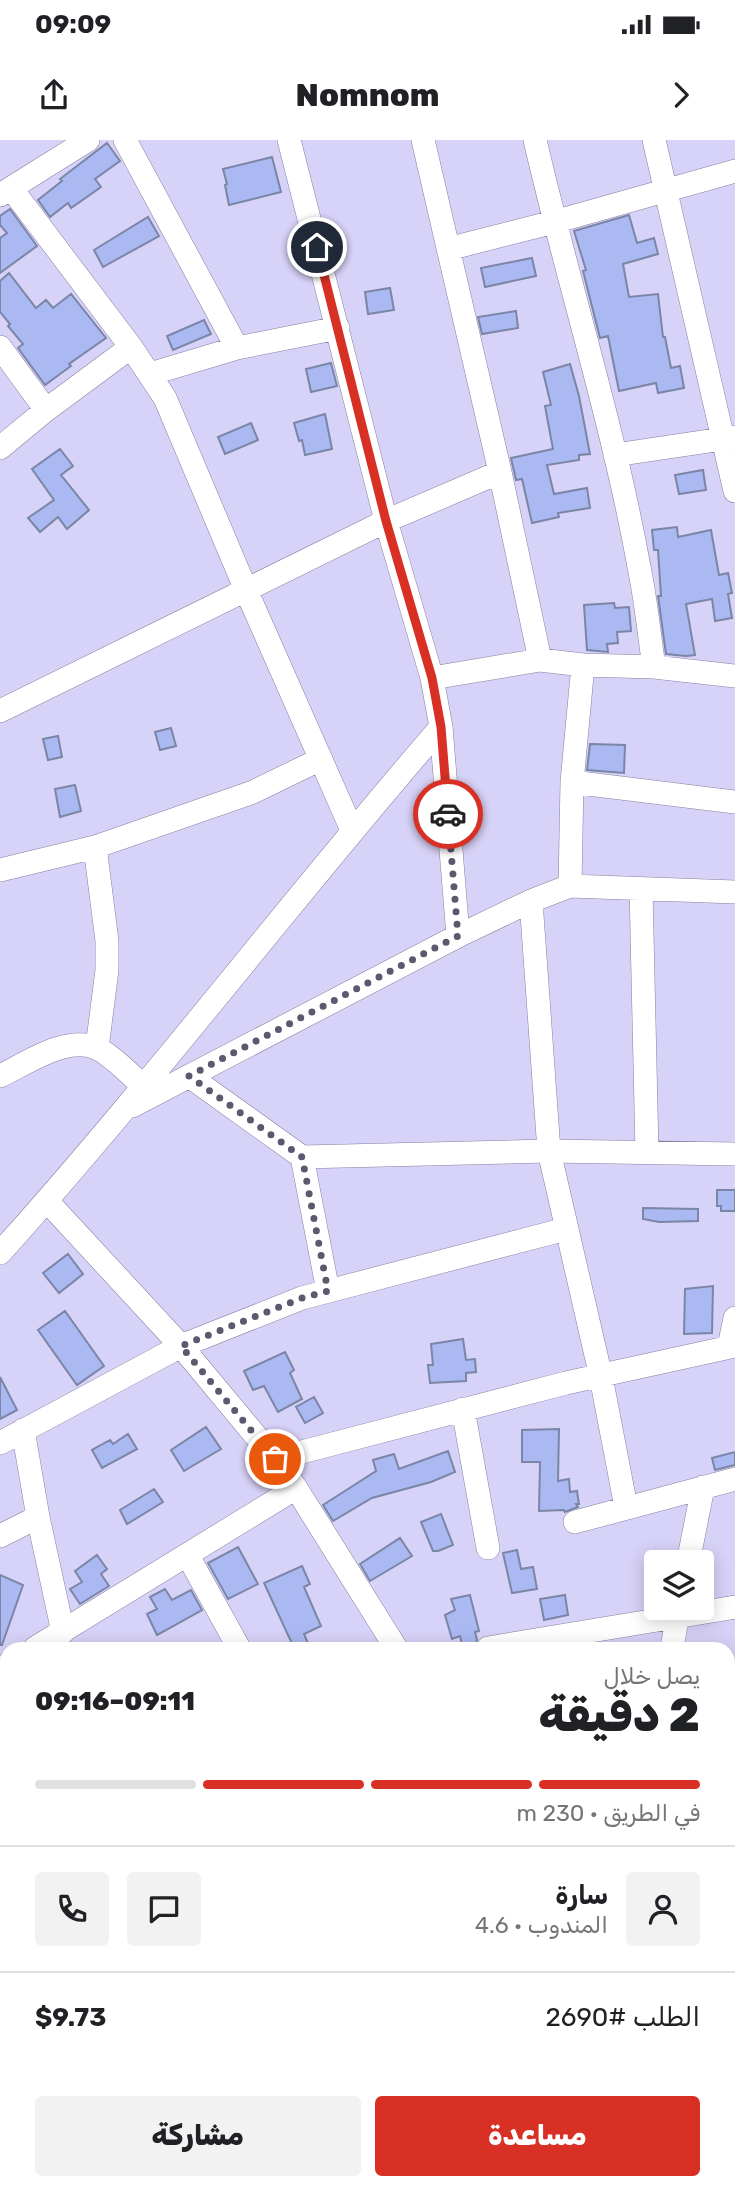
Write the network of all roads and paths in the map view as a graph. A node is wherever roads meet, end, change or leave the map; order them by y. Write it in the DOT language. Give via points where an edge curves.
graph roads {
  1 [pos="125,140"];
  2 [pos="289,140"];
  3 [pos="423,140"];
  4 [pos="535,140"];
  5 [pos="654,140"];
  6 [pos="78,142"];
  7 [pos="735,171"];
  8 [pos="665,190"];
  9 [pos="6,191"];
  10 [pos="554,222"];
  11 [pos="448,249"];
  12 [pos="338,328"];
  13 [pos="131,346"];
  14 [pos="0,347"];
  15 [pos="237,348"];
  16 [pos="150,374"];
  17 [pos="46,410"];
  18 [pos="729,437"];
  19 [pos="0,449"];
  20 [pos="615,455"];
  21 [pos="500,472"];
  22 [pos="735,491"];
  23 [pos="386,521"];
  24 [pos="246,590"];
  25 [pos="540,660"];
  26 [pos="583,665"];
  27 [pos="654,667"];
  28 [pos="735,676"];
  29 [pos="432,678"];
  30 [pos="0,711"];
  31 [pos="441,727"];
  32 [pos="321,759"];
  33 [pos="572,782"];
  34 [pos="735,802"];
  35 [pos="352,830"];
  36 [pos="95,847"];
  37 [pos="0,870"];
  38 [pos="570,886"];
  39 [pos="641,889"];
  40 [pos="735,892"];
  41 [pos="531,901"];
  42 [pos="458,936"];
  43 [pos="97,1048"];
  44 [pos="0,1076"];
  45 [pos="189,1076"];
  46 [pos="143,1086"];
  47 [pos="123,1111"];
  48 [pos="549,1151"];
  49 [pos="647,1152"];
  50 [pos="735,1154"];
  51 [pos="302,1157"];
  52 [pos="47,1201"];
  53 [pos="566,1229"];
  54 [pos="0,1253"];
  55 [pos="328,1291"];
  56 [pos="735,1318"];
  57 [pos="181,1346"];
  58 [pos="732,1347"];
  59 [pos="601,1377"];
  60 [pos="463,1409"];
  61 [pos="23,1430"];
  62 [pos="0,1443"];
  63 [pos="275,1459"];
  64 [pos="735,1479"];
  65 [pos="703,1487"];
  66 [pos="296,1488"];
  67 [pos="626,1507"];
  68 [pos="38,1517"];
  69 [pos="575,1522"];
  70 [pos="0,1536"];
  71 [pos="488,1548"];
  72 [pos="691,1550"];
  73 [pos="188,1556"];
  74 [pos="735,1607"];
  75 [pos="714,1609"];
  76 [pos="644,1619"];
  77 [pos="678,1620"];
  78 [pos="63,1632"];
  79 [pos="46,1642"];
  80 [pos="236,1642"];
  81 [pos="392,1642"];
  82 [pos="521,1642"];
  83 [pos="673,1642"];
  1 -- 15 [label="street"];
  2 -- 12 [label="street"];
  3 -- 11 [label="street"];
  4 -- 10 [label="street"];
  5 -- 8 [label="street"];
  6 -- 9 [label="street"];
  7 -- 8 [label="street"];
  8 -- 10 [label="street"];
  8 -- 18 [label="street"];
  9 -- 13 [label="street"];
  10 -- 11 [label="street"];
  10 -- 20 [label="street"];
  11 -- 21 [label="street"];
  12 -- 15 [label="street"];
  12 -- 23 [label="street"];
  13 -- 16 [label="street"];
  13 -- 17 [label="street"];
  14 -- 17 [label="street"];
  15 -- 16 [label="street"];
  16 -- 24 [label="street" via="165,398"];
  17 -- 19 [label="street"];
  18 -- 20 [label="street"];
  18 -- 22 [label="street"];
  20 -- 27 [label="street" via="640,569"];
  21 -- 23 [label="street"];
  21 -- 25 [label="street"];
  23 -- 24 [label="street"];
  23 -- 29 [label="street"];
  24 -- 30 [label="street"];
  24 -- 32 [label="street"];
  25 -- 26 [label="street"];
  25 -- 29 [label="street"];
  26 -- 27 [label="street"];
  26 -- 33 [label="street"];
  27 -- 28 [label="street"];
  29 -- 31 [label="street"];
  31 -- 35 [label="street"];
  31 -- 42 [label="street"];
  32 -- 35 [label="street"];
  32 -- 36 [label="street" via="253,792"];
  33 -- 34 [label="street"];
  33 -- 38 [label="street"];
  35 -- 46 [label="street"];
  36 -- 37 [label="street"];
  36 -- 43 [label="street" via="107,941"];
  38 -- 39 [label="street"];
  38 -- 41 [label="street"];
  39 -- 40 [label="street"];
  39 -- 49 [label="street"];
  41 -- 42 [label="street"];
  41 -- 48 [label="street"];
  42 -- 45 [label="street"];
  43 -- 44 [label="street" via="63,1046"];
  43 -- 46 [label="street"];
  45 -- 47 [label="street"];
  45 -- 51 [label="street"];
  46 -- 47 [label="street"];
  47 -- 52 [label="street"];
  48 -- 49 [label="street"];
  48 -- 51 [label="street"];
  48 -- 53 [label="street"];
  49 -- 50 [label="street"];
  51 -- 55 [label="street"];
  52 -- 54 [label="street"];
  52 -- 57 [label="street"];
  53 -- 55 [label="street"];
  53 -- 59 [label="street"];
  55 -- 57 [label="street"];
  56 -- 58 [label="street"];
  57 -- 61 [label="street"];
  57 -- 63 [label="street"];
  58 -- 59 [label="street"];
  59 -- 60 [label="street"];
  59 -- 67 [label="street"];
  60 -- 63 [label="street"];
  60 -- 71 [label="street"];
  61 -- 62 [label="street"];
  61 -- 68 [label="street"];
  63 -- 66 [label="street"];
  64 -- 65 [label="street"];
  65 -- 67 [label="street"];
  65 -- 72 [label="street"];
  66 -- 73 [label="street"];
  66 -- 81 [label="street"];
  67 -- 69 [label="street"];
  68 -- 70 [label="street"];
  68 -- 78 [label="street"];
  73 -- 78 [label="street"];
  73 -- 80 [label="street"];
  74 -- 75 [label="street"];
  76 -- 82 [label="street"];
  77 -- 83 [label="street"];
  78 -- 79 [label="street"];
}
